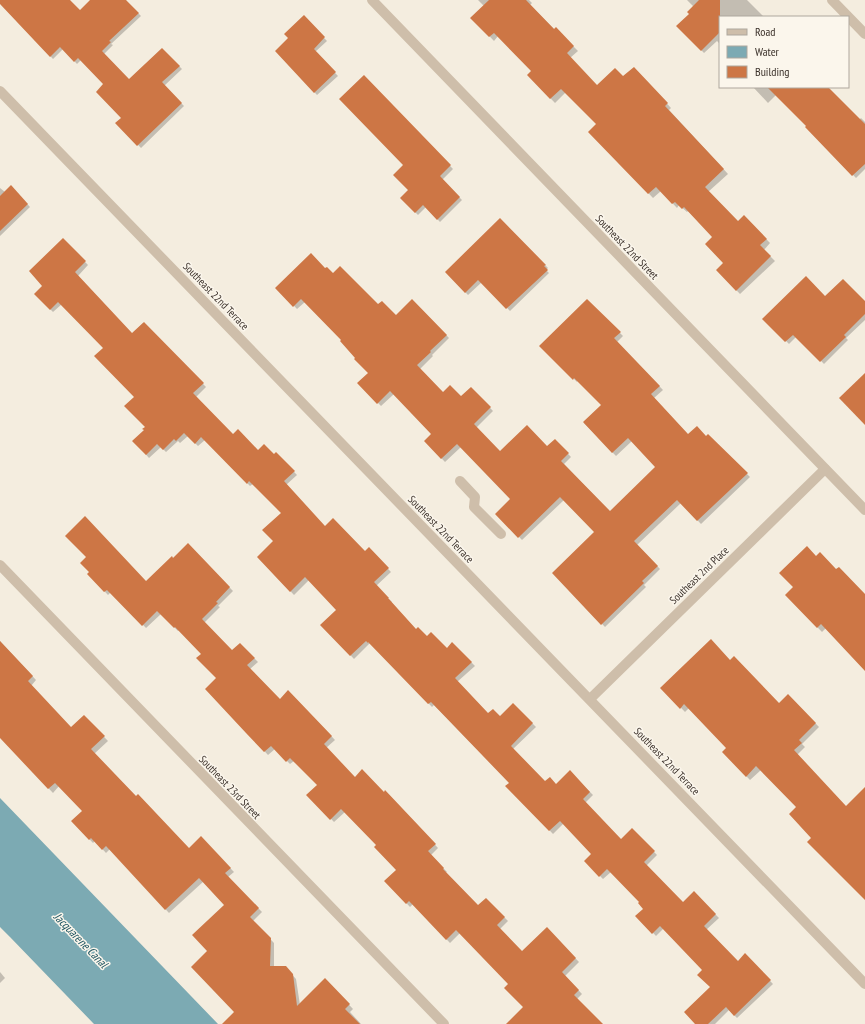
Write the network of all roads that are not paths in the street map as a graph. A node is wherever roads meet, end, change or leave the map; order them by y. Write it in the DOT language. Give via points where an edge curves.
graph roads {
  1 [pos="372,0"];
  2 [pos="832,0"];
  3 [pos="848,16"];
  4 [pos="849,18"];
  5 [pos="865,34"];
  6 [pos="0,91"];
  7 [pos="825,469"];
  8 [pos="460,481"];
  9 [pos="865,510"];
  10 [pos="501,534"];
  11 [pos="0,566"];
  12 [pos="590,699"];
  13 [pos="865,984"];
  14 [pos="444,1024"];
  1 -- 7 [label="street, Southeast 22nd Street"];
  2 -- 3 [label="street"];
  4 -- 5 [label="street"];
  6 -- 12 [label="street, Southeast 22nd Terrace"];
  7 -- 9 [label="street, Southeast 22nd Street"];
  7 -- 12 [label="street, Southeast 2nd Place"];
  8 -- 10 [label="street" via="475,497 474,507"];
  11 -- 14 [label="street, Southeast 23rd Street"];
  12 -- 13 [label="street, Southeast 22nd Terrace"];
}
